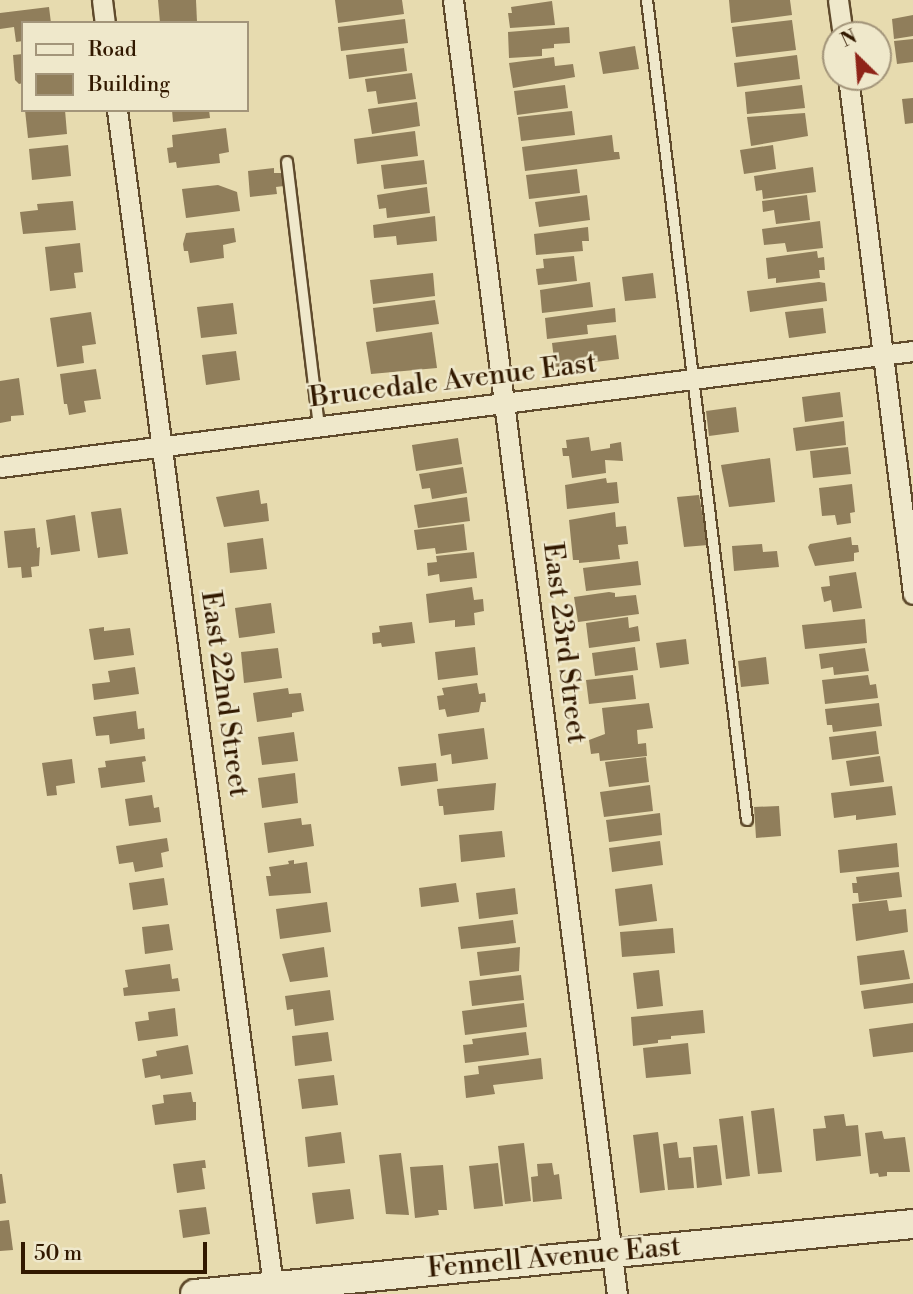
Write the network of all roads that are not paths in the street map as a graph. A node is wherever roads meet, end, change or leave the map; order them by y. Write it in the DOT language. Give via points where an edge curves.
graph roads {
  1 [pos="102,0"];
  2 [pos="453,0"];
  3 [pos="648,0"];
  4 [pos="838,0"];
  5 [pos="105,21"];
  6 [pos="840,21"];
  7 [pos="850,91"];
  8 [pos="117,112"];
  9 [pos="286,162"];
  10 [pos="913,351"];
  11 [pos="883,354"];
  12 [pos="694,379"];
  13 [pos="506,402"];
  14 [pos="319,426"];
  15 [pos="163,446"];
  16 [pos="0,467"];
  17 [pos="913,594"];
  18 [pos="747,820"];
  19 [pos="913,1224"];
  20 [pos="611,1252"];
  21 [pos="265,1289"];
  22 [pos="195,1294"];
  23 [pos="617,1294"];
  1 -- 5 [label="street"];
  2 -- 13 [label="street, East 23rd Street"];
  3 -- 12 [label="lane"];
  4 -- 6 [label="street"];
  7 -- 11 [label="street"];
  8 -- 15 [label="street, East 22nd Street"];
  9 -- 14 [label="lane"];
  10 -- 11 [label="street, Brucedale Avenue East"];
  11 -- 12 [label="street, Brucedale Avenue East"];
  11 -- 17 [label="street"];
  12 -- 13 [label="street, Brucedale Avenue East"];
  12 -- 18 [label="lane"];
  13 -- 14 [label="street, Brucedale Avenue East"];
  13 -- 20 [label="street, East 23rd Street"];
  14 -- 15 [label="street, Brucedale Avenue East"];
  15 -- 16 [label="street, Brucedale Avenue East"];
  15 -- 21 [label="street, East 22nd Street"];
  19 -- 20 [label="main road, Fennell Avenue East"];
  20 -- 21 [label="main road, Fennell Avenue East"];
  20 -- 23 [label="street, East 23rd Street"];
  21 -- 22 [label="main road, Fennell Avenue East"];
}
